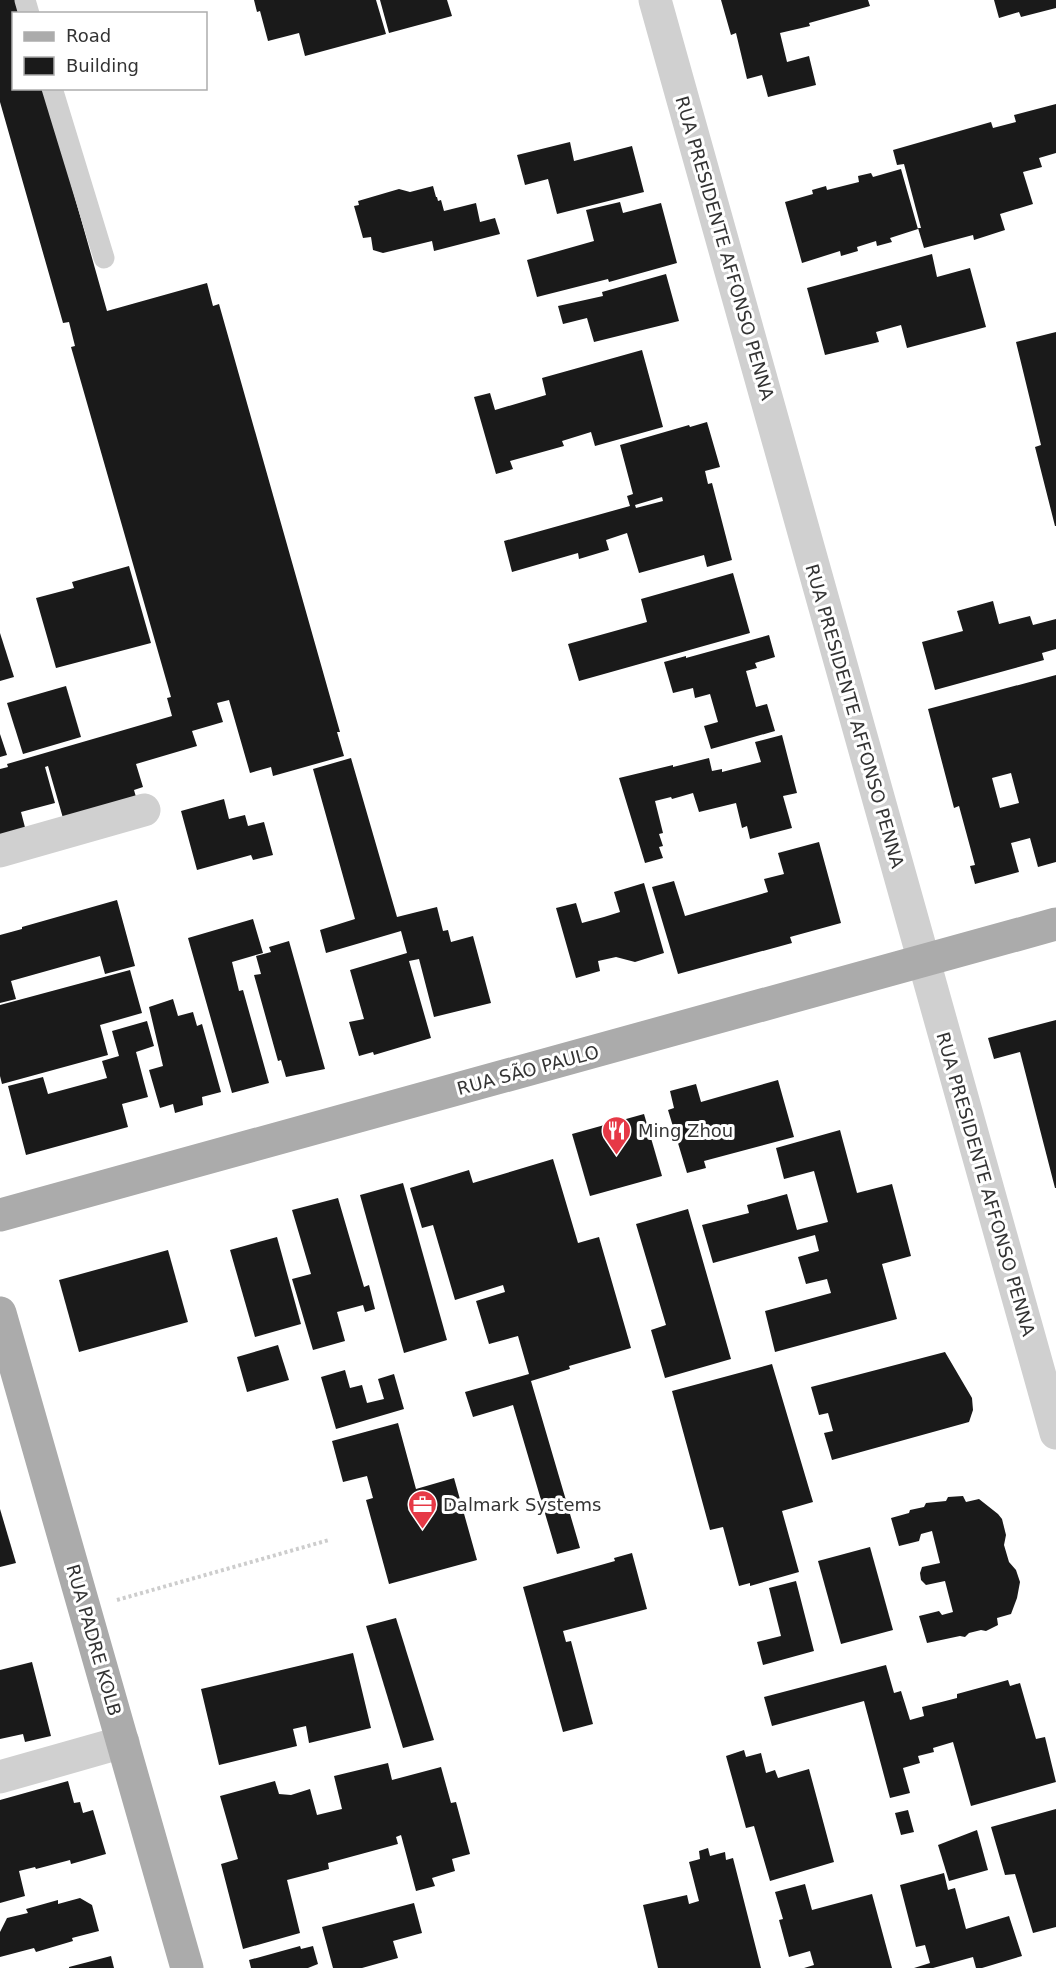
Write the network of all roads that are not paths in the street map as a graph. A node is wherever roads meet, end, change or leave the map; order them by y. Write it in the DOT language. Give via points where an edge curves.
graph roads {
  1 [pos="655,0"];
  2 [pos="53,90"];
  3 [pos="104,258"];
  4 [pos="144,810"];
  5 [pos="0,851"];
  6 [pos="1056,924"];
  7 [pos="924,960"];
  8 [pos="0,1215"];
  9 [pos="0,1313"];
  10 [pos="1056,1433"];
  11 [pos="123,1742"];
  12 [pos="0,1777"];
  13 [pos="187,1968"];
  1 -- 7 [label="street, RUA PRESIDENTE AFFONSO PENNA"];
  2 -- 3 [label="lane"];
  4 -- 5 [label="street"];
  6 -- 7 [label="main road, RUA SÃO PAULO"];
  7 -- 8 [label="main road, RUA SÃO PAULO"];
  7 -- 10 [label="street, RUA PRESIDENTE AFFONSO PENNA"];
  9 -- 11 [label="main road, RUA PADRE KOLB"];
  11 -- 12 [label="street"];
  11 -- 13 [label="main road, RUA PADRE KOLB"];
}
